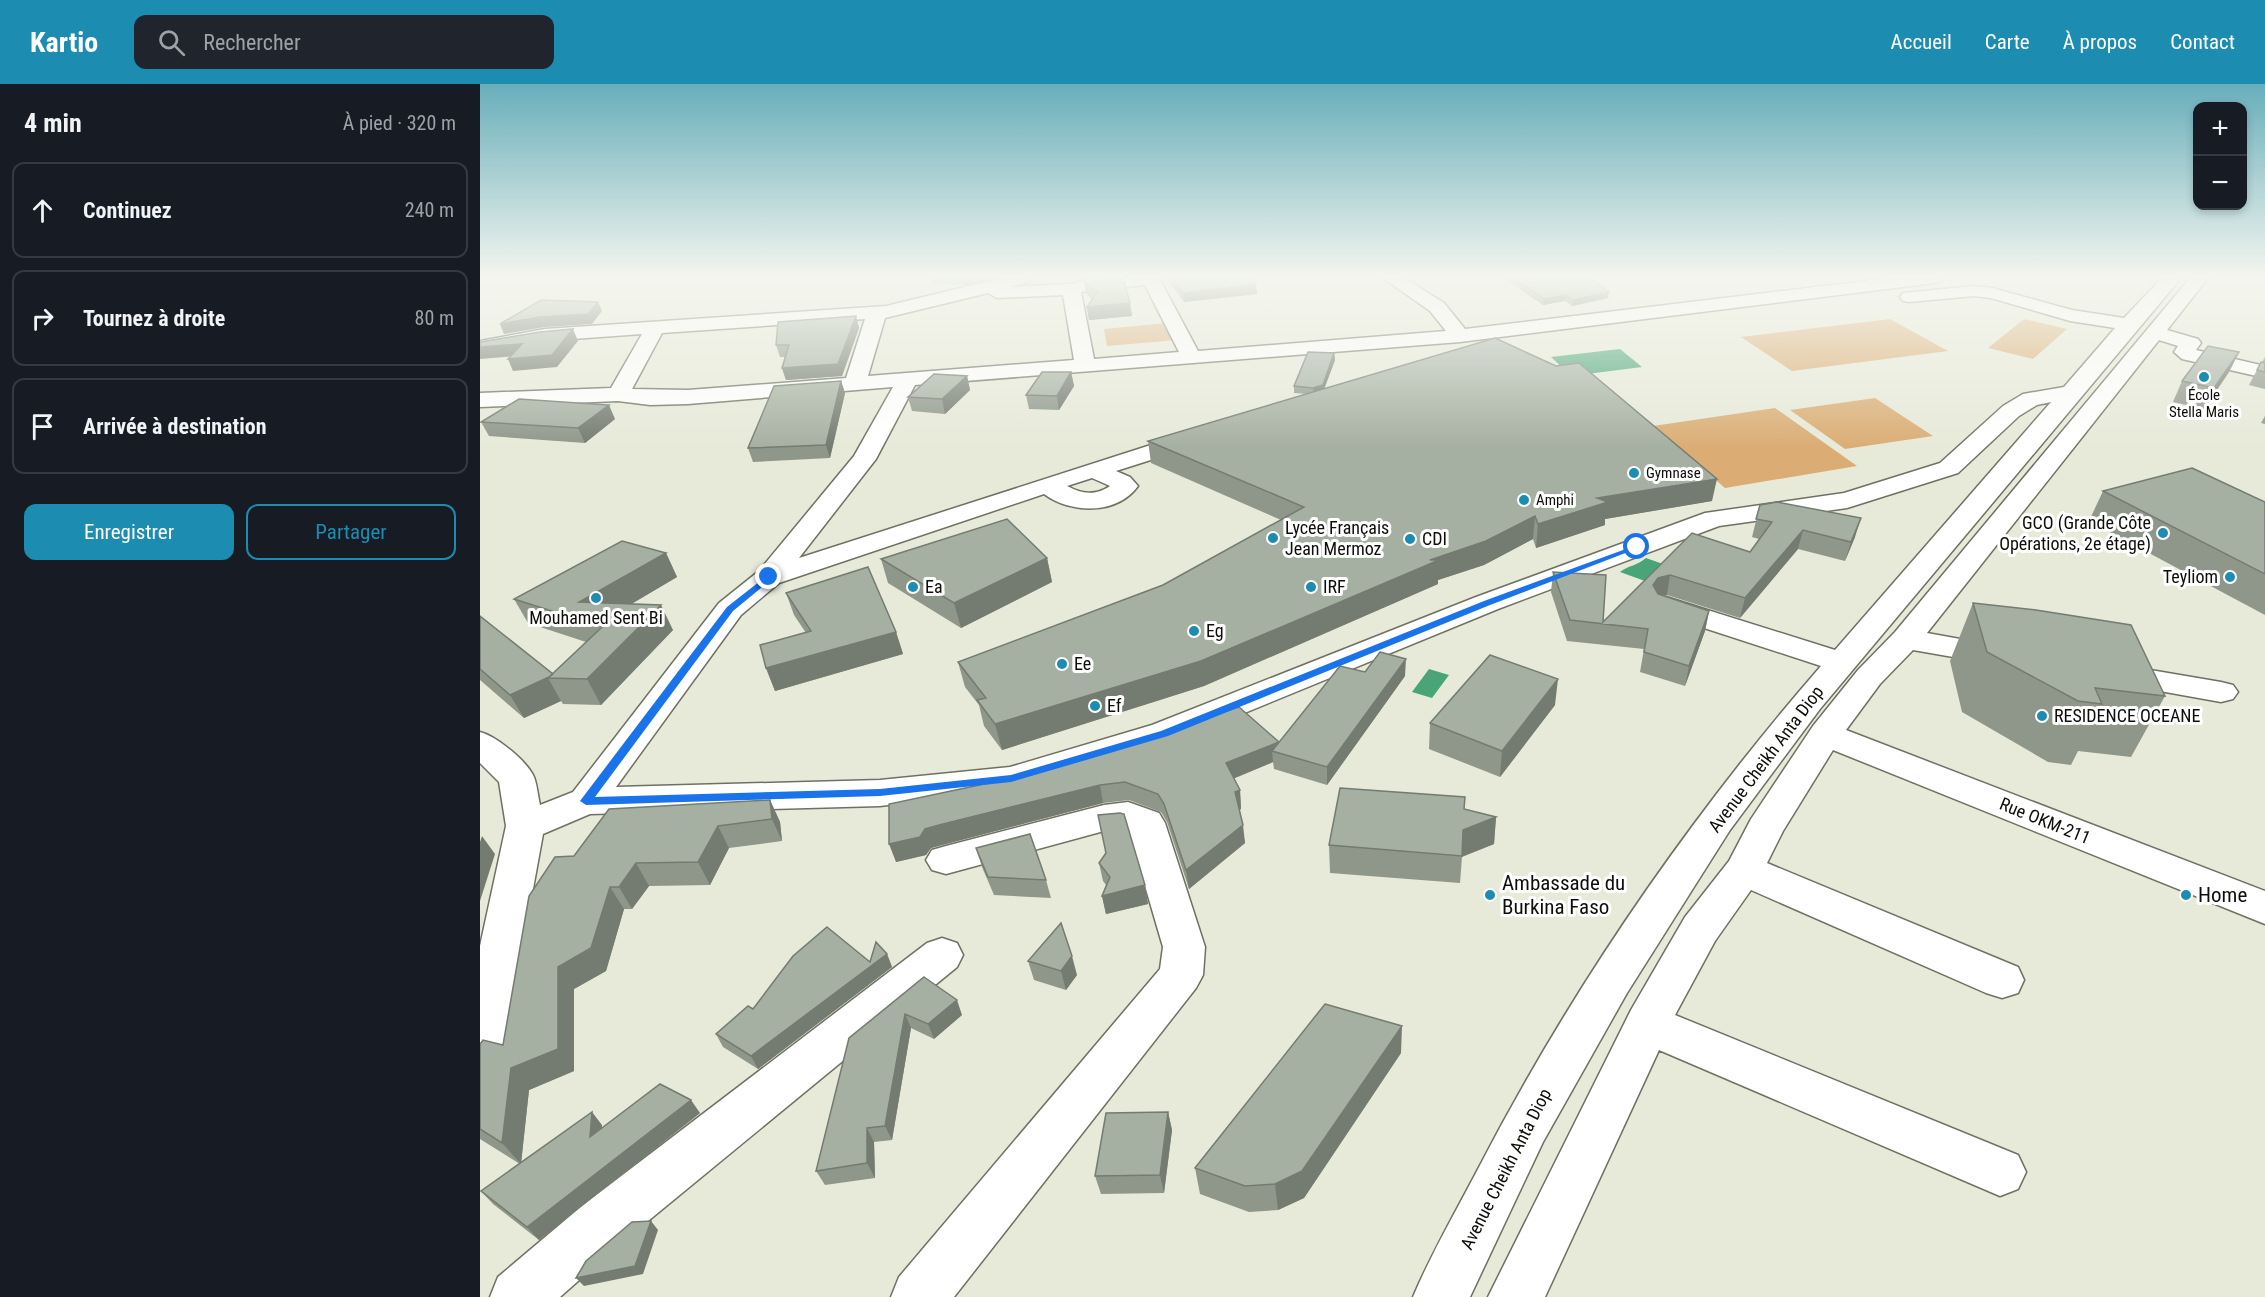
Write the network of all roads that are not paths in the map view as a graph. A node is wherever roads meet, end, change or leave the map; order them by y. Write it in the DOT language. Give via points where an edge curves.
graph roads {
  1 [pos="550,335"];
  2 [pos="651,335"];
  3 [pos="870,335"];
  4 [pos="1083,335"];
  5 [pos="1180,335"];
  6 [pos="1455,335"];
  7 [pos="1542,335"];
  8 [pos="1624,335"];
  9 [pos="2134,335"];
  10 [pos="2136,335"];
  11 [pos="2163,335"];
  12 [pos="2191,343"];
  13 [pos="1463,346"];
  14 [pos="480,347"];
  15 [pos="1188,351"];
  16 [pos="1084,360"];
  17 [pos="2265,360"];
  18 [pos="2265,372"];
  19 [pos="857,379"];
  20 [pos="906,380"];
  21 [pos="2074,392"];
  22 [pos="619,393"];
  23 [pos="480,400"];
  24 [pos="1217,432"];
  25 [pos="1093,470"];
  26 [pos="1059,491"];
  27 [pos="769,577"];
  28 [pos="1666,606"];
  29 [pos="730,609"];
  30 [pos="1906,639"];
  31 [pos="2023,659"];
  32 [pos="1842,662"];
  33 [pos="2081,669"];
  34 [pos="2221,692"];
  35 [pos="1825,734"];
  36 [pos="480,743"];
  37 [pos="586,801"];
  38 [pos="525,826"];
  39 [pos="946,860"];
  40 [pos="1744,870"];
  41 [pos="2265,908"];
  42 [pos="942,955"];
  43 [pos="2002,980"];
  44 [pos="1647,1024"];
  45 [pos="480,1053"];
  46 [pos="2000,1172"];
  47 [pos="518,1297"];
  48 [pos="919,1297"];
  49 [pos="1441,1297"];
  50 [pos="1516,1297"];
  1 -- 14 [label="street"];
  2 -- 22 [label="street"];
  3 -- 19 [label="street"];
  4 -- 16 [label="street"];
  5 -- 15 [label="street"];
  6 -- 13 [label="street"];
  7 -- 13 [label="street"];
  8 -- 13 [label="street" via="1505,351"];
  9 -- 21 [label="street, Avenue Cheikh Anta Diop"];
  10 -- 30 [label="street, Avenue Cheikh Anta Diop"];
  11 -- 12 [label="street"];
  12 -- 17 [label="street"];
  12 -- 18 [label="street" via="2184,352 2189,355"];
  13 -- 15 [label="street"];
  15 -- 16 [label="street"];
  16 -- 19 [label="street"];
  16 -- 20 [label="street"];
  19 -- 20 [label="street"];
  19 -- 22 [label="street" via="678,397"];
  20 -- 27 [label="street" via="864,459"];
  21 -- 32 [label="street, Avenue Cheikh Anta Diop"];
  21 -- 37 [label="street" via="2031,399 2011,411 1949,468 1847,500 1714,519 1487,603 1164,733 1011,778 880,793"];
  22 -- 23 [label="street"];
  24 -- 25 [label="street"];
  25 -- 26 [label="street"];
  25 -- 26 [label="street" via="1125,486 1106,499 1080,501"];
  26 -- 27 [label="street"];
  26 -- 29 [label="street"];
  27 -- 29 [label="street"];
  28 -- 32 [label="street"];
  29 -- 37 [label="street"];
  30 -- 31 [label="street"];
  30 -- 35 [label="street, Avenue Cheikh Anta Diop" via="1869,677"];
  32 -- 49 [label="street, Avenue Cheikh Anta Diop" via="1741,787 1611,980 1526,1125"];
  33 -- 34 [label="street"];
  35 -- 40 [label="street, Avenue Cheikh Anta Diop"];
  35 -- 41 [label="street, Rue OKM-211"];
  36 -- 38 [label="street" via="516,778"];
  37 -- 38 [label="street"];
  38 -- 45 [label="street"];
  39 -- 48 [label="street" via="1128,815 1146,823 1184,947 1180,975"];
  40 -- 43 [label="street"];
  40 -- 44 [label="street, Avenue Cheikh Anta Diop" via="1700,929"];
  42 -- 47 [label="street" via="601,1225"];
  44 -- 46 [label="street"];
  44 -- 50 [label="street, Avenue Cheikh Anta Diop"];
}
